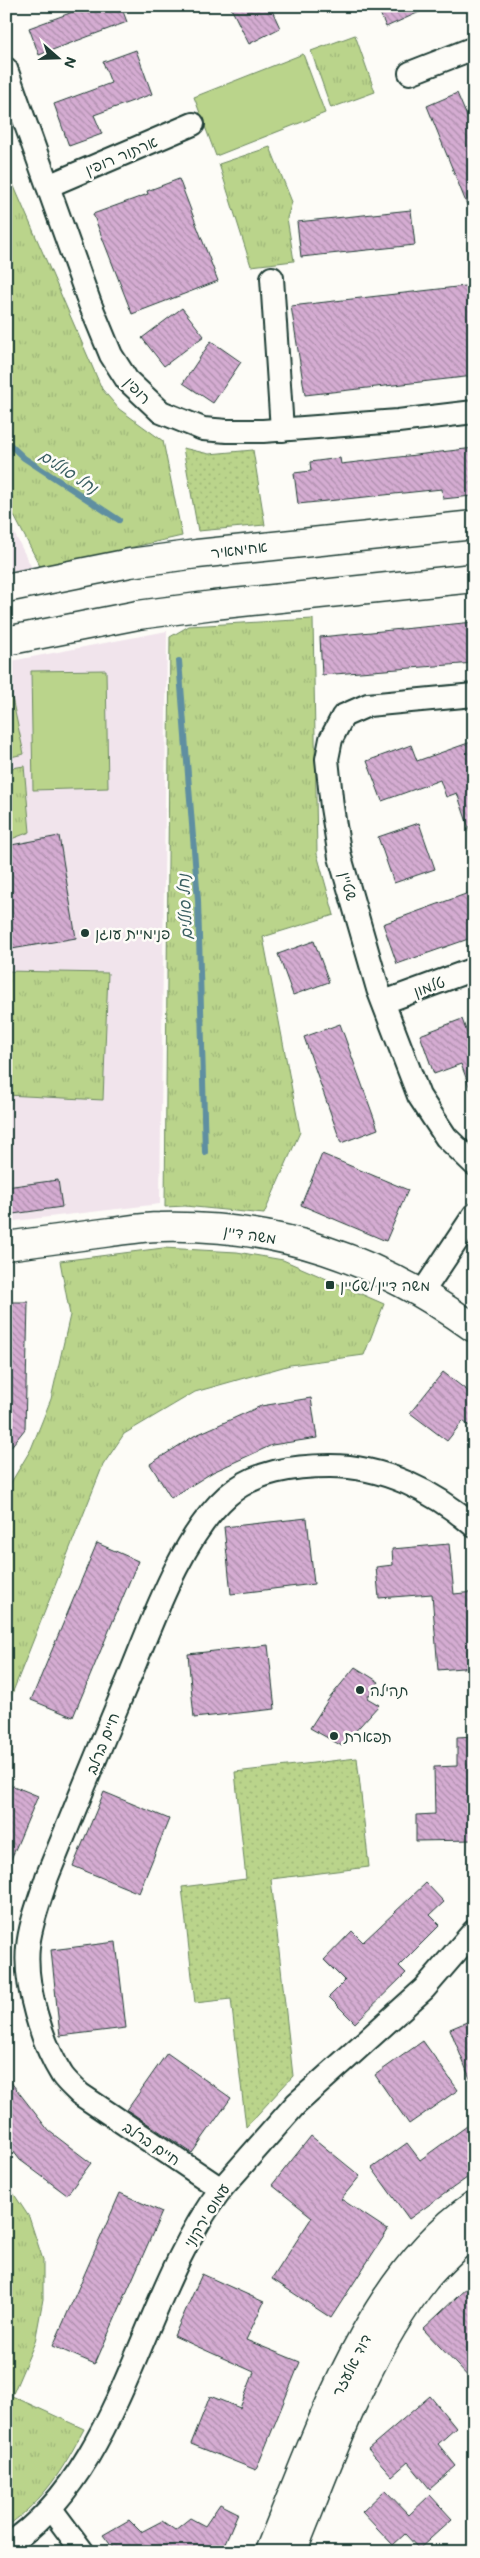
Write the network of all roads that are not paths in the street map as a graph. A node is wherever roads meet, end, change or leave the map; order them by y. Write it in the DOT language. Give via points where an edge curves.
graph roads {
  1 [pos="474,48"];
  2 [pos="6,69"];
  3 [pos="410,73"];
  4 [pos="193,124"];
  5 [pos="48,186"];
  6 [pos="272,278"];
  7 [pos="474,412"];
  8 [pos="282,430"];
  9 [pos="474,525"];
  10 [pos="474,578"];
  11 [pos="6,588"];
  12 [pos="6,641"];
  13 [pos="474,695"];
  14 [pos="474,969"];
  15 [pos="384,1002"];
  16 [pos="474,1164"];
  17 [pos="474,1215"];
  18 [pos="6,1246"];
  19 [pos="422,1293"];
  20 [pos="474,1328"];
  21 [pos="474,1526"];
  22 [pos="474,1931"];
  23 [pos="221,2189"];
  24 [pos="474,2205"];
  25 [pos="474,2230"];
  26 [pos="51,2509"];
  27 [pos="6,2546"];
  28 [pos="83,2552"];
  29 [pos="269,2552"];
  30 [pos="292,2552"];
  1 -- 3 [label="street"];
  2 -- 5 [label="street, רופין"];
  4 -- 5 [label="street, ארתור רופין"];
  5 -- 8 [label="street, רופין" via="111,355 145,400 169,416 203,429"];
  6 -- 8 [label="street"];
  7 -- 8 [label="street, רופין"];
  9 -- 11 [label="street, אחימאיר" via="313,540 130,563"];
  10 -- 12 [label="street" via="157,612"];
  13 -- 15 [label="street, שטיין" via="368,705 343,716 331,739 327,759 340,857"];
  14 -- 15 [label="street, טלמון"];
  15 -- 16 [label="street, שטיין" via="419,1096 446,1136"];
  17 -- 19 [label="street"];
  18 -- 19 [label="street, משה דיין" via="159,1227 230,1229 299,1243 349,1258 384,1272"];
  19 -- 20 [label="street, משה דיין"];
  21 -- 23 [label="street, חיים ברלב" via="423,1490 373,1470 348,1466 274,1471 228,1494 197,1530 162,1596 47,1877 28,1948 29,1971 34,2009 63,2076 80,2094"];
  22 -- 23 [label="street, עמוס ירקוני" via="424,1989 296,2104"];
  23 -- 26 [label="street, עמוס ירקוני" via="172,2271 114,2406 80,2472"];
  24 -- 29 [label="street, דוד אלעזר" via="432,2241 379,2309 326,2414"];
  25 -- 30 [label="street, דוד אלעזר" via="426,2279 397,2320 345,2423"];
  26 -- 27 [label="street, עמוס ירקוני" via="27,2533"];
  26 -- 28 [label="street"];
}
